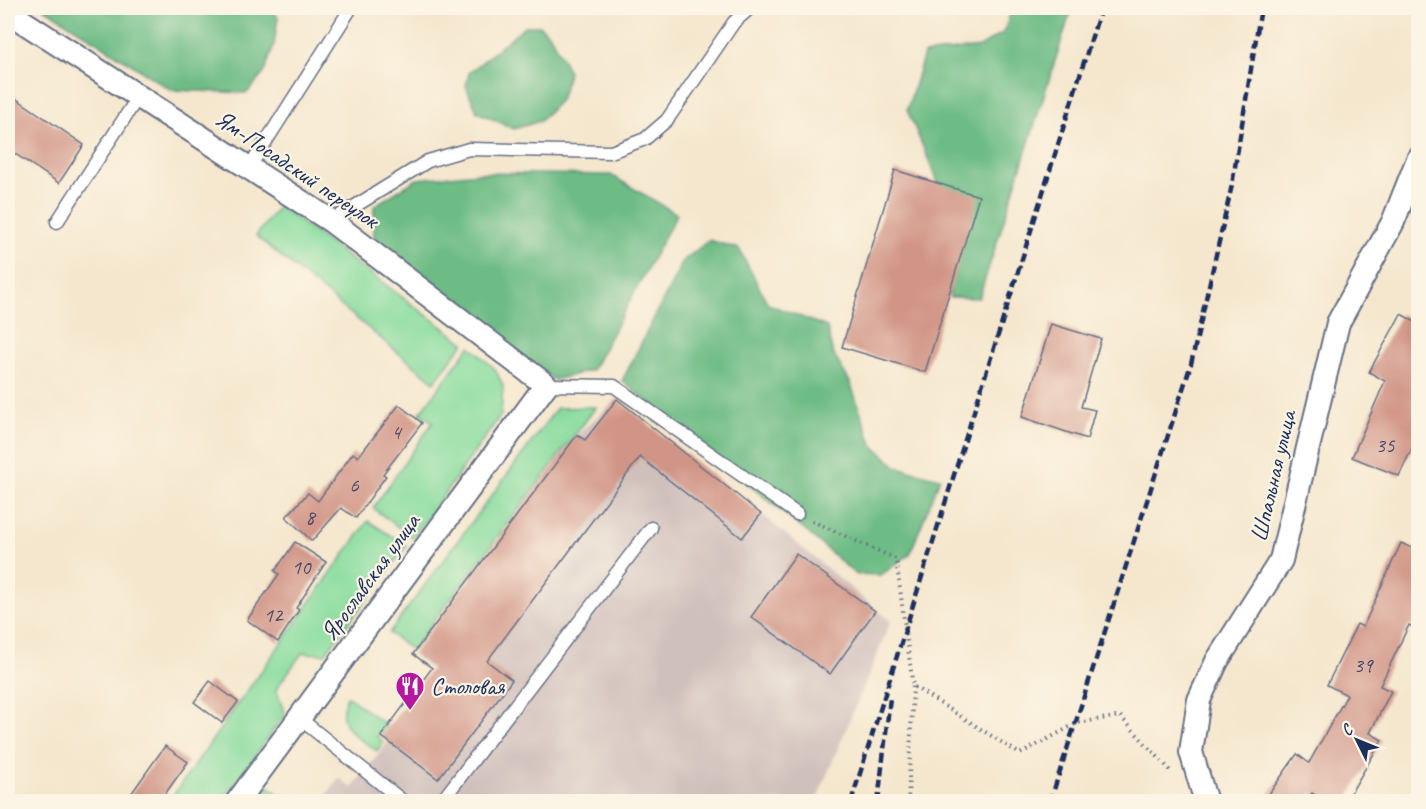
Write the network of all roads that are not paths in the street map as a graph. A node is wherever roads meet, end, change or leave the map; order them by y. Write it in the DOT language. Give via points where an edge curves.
graph roads {
  1 [pos="351,8"];
  2 [pos="750,8"];
  3 [pos="8,12"];
  4 [pos="138,97"];
  5 [pos="1419,159"];
  6 [pos="249,168"];
  7 [pos="332,220"];
  8 [pos="57,222"];
  9 [pos="546,385"];
  10 [pos="797,514"];
  11 [pos="651,528"];
  12 [pos="299,718"];
  13 [pos="237,801"];
  14 [pos="404,801"];
  15 [pos="441,801"];
  16 [pos="1206,801"];
  1 -- 6 [label="lane"];
  2 -- 7 [label="lane" via="734,22 667,120 645,139 611,152 470,149 428,161"];
  3 -- 4 [label="street, Ям-Посадский переулок"];
  4 -- 6 [label="street, Ям-Посадский переулок"];
  4 -- 8 [label="lane"];
  5 -- 16 [label="street, Шпальная улица" via="1393,222 1338,323 1281,560 1217,662 1199,700 1191,752"];
  6 -- 7 [label="street, Ям-Посадский переулок"];
  7 -- 9 [label="street, Ям-Посадский переулок"];
  9 -- 10 [label="lane" via="614,386"];
  9 -- 12 [label="street, Ярославская улица"];
  11 -- 15 [label="lane"];
  12 -- 13 [label="street, Ярославская улица"];
  12 -- 14 [label="lane"];
}
